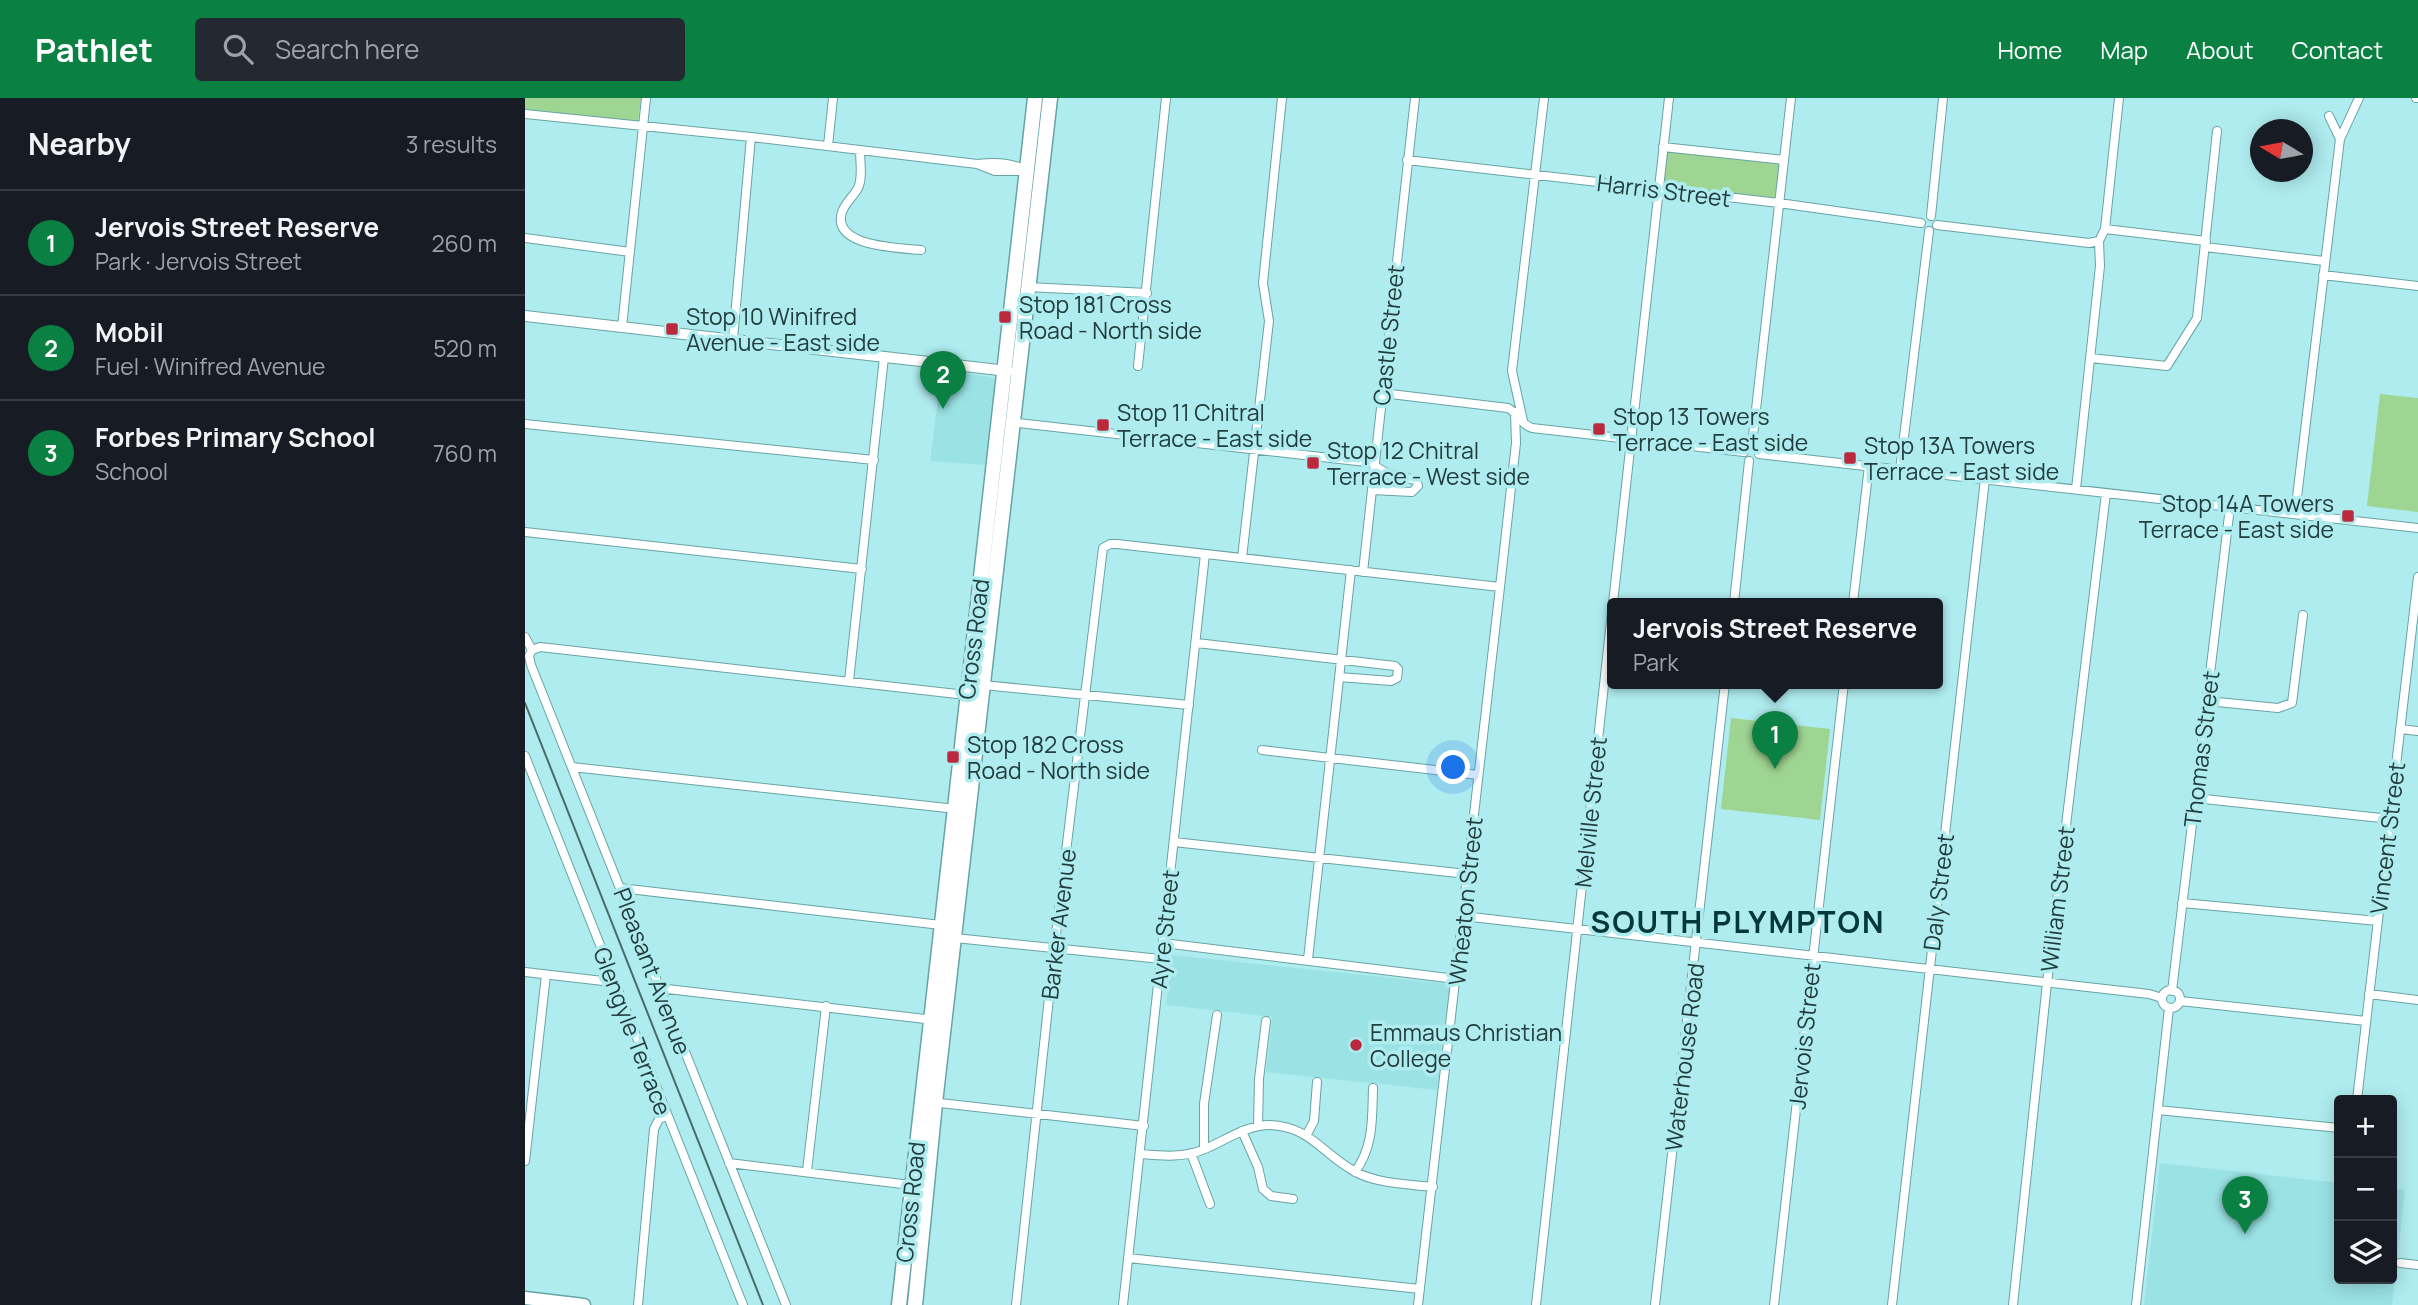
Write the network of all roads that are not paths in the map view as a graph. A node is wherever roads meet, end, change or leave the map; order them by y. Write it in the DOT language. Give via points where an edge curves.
graph roads {
  1 [pos="646,98"];
  2 [pos="833,98"];
  3 [pos="1035,98"];
  4 [pos="1050,98"];
  5 [pos="1166,98"];
  6 [pos="1282,98"];
  7 [pos="1415,98"];
  8 [pos="1544,98"];
  9 [pos="1669,98"];
  10 [pos="1791,98"];
  11 [pos="1943,98"];
  12 [pos="2119,98"];
  13 [pos="2359,98"];
  14 [pos="525,114"];
  15 [pos="2329,116"];
  16 [pos="642,127"];
  17 [pos="2217,131"];
  18 [pos="751,137"];
  19 [pos="2340,139"];
  20 [pos="828,146"];
  21 [pos="1663,147"];
  22 [pos="860,150"];
  23 [pos="1407,160"];
  24 [pos="1784,160"];
  25 [pos="1034,172"];
  26 [pos="1535,176"];
  27 [pos="1659,190"];
  28 [pos="1779,203"];
  29 [pos="1931,216"];
  30 [pos="1921,223"];
  31 [pos="1937,225"];
  32 [pos="2105,229"];
  33 [pos="1929,232"];
  34 [pos="525,239"];
  35 [pos="2099,242"];
  36 [pos="2205,244"];
  37 [pos="921,250"];
  38 [pos="630,252"];
  39 [pos="2324,261"];
  40 [pos="2323,275"];
  41 [pos="2418,286"];
  42 [pos="1028,287"];
  43 [pos="1147,293"];
  44 [pos="525,316"];
  45 [pos="622,327"];
  46 [pos="733,340"];
  47 [pos="884,357"];
  48 [pos="2090,358"];
  49 [pos="1138,366"];
  50 [pos="1005,370"];
  51 [pos="1020,372"];
  52 [pos="1382,393"];
  53 [pos="1515,412"];
  54 [pos="999,420"];
  55 [pos="1014,422"];
  56 [pos="1523,423"];
  57 [pos="525,424"];
  58 [pos="1632,439"];
  59 [pos="1752,445"];
  60 [pos="1255,449"];
  61 [pos="1744,452"];
  62 [pos="1759,454"];
  63 [pos="874,460"];
  64 [pos="1749,461"];
  65 [pos="1375,465"];
  66 [pos="1869,466"];
  67 [pos="1900,470"];
  68 [pos="1985,479"];
  69 [pos="2076,489"];
  70 [pos="1372,490"];
  71 [pos="2106,493"];
  72 [pos="2230,507"];
  73 [pos="2295,514"];
  74 [pos="2418,528"];
  75 [pos="525,532"];
  76 [pos="1205,554"];
  77 [pos="1242,558"];
  78 [pos="862,569"];
  79 [pos="1351,570"];
  80 [pos="1363,572"];
  81 [pos="2418,576"];
  82 [pos="1500,587"];
  83 [pos="1614,598"];
  84 [pos="1735,598"];
  85 [pos="1854,598"];
  86 [pos="992,606"];
  87 [pos="976,615"];
  88 [pos="2303,615"];
  89 [pos="990,627"];
  90 [pos="525,637"];
  91 [pos="1196,643"];
  92 [pos="532,650"];
  93 [pos="1607,656"];
  94 [pos="1341,660"];
  95 [pos="1339,677"];
  96 [pos="849,681"];
  97 [pos="983,685"];
  98 [pos="1724,689"];
  99 [pos="1843,689"];
  100 [pos="967,695"];
  101 [pos="1086,695"];
  102 [pos="2207,701"];
  103 [pos="1189,705"];
  104 [pos="2400,729"];
  105 [pos="2418,731"];
  106 [pos="1262,750"];
  107 [pos="525,756"];
  108 [pos="1331,758"];
  109 [pos="572,767"];
  110 [pos="1478,775"];
  111 [pos="2195,798"];
  112 [pos="954,809"];
  113 [pos="969,811"];
  114 [pos="2390,819"];
  115 [pos="1174,842"];
  116 [pos="1319,859"];
  117 [pos="1467,874"];
  118 [pos="620,888"];
  119 [pos="2182,903"];
  120 [pos="1463,916"];
  121 [pos="2378,921"];
  122 [pos="941,925"];
  123 [pos="1576,929"];
  124 [pos="955,938"];
  125 [pos="1163,943"];
  126 [pos="1698,943"];
  127 [pos="1055,947"];
  128 [pos="1813,956"];
  129 [pos="1161,959"];
  130 [pos="1308,960"];
  131 [pos="1930,970"];
  132 [pos="525,972"];
  133 [pos="546,975"];
  134 [pos="1456,979"];
  135 [pos="614,980"];
  136 [pos="2047,984"];
  137 [pos="659,988"];
  138 [pos="2172,991"];
  139 [pos="2369,995"];
  140 [pos="2162,998"];
  141 [pos="2418,1000"];
  142 [pos="2179,1001"];
  143 [pos="826,1006"];
  144 [pos="2169,1008"];
  145 [pos="1217,1015"];
  146 [pos="938,1020"];
  147 [pos="1266,1021"];
  148 [pos="2366,1021"];
  149 [pos="1317,1082"];
  150 [pos="1373,1088"];
  151 [pos="2358,1095"];
  152 [pos="928,1102"];
  153 [pos="2158,1110"];
  154 [pos="1036,1114"];
  155 [pos="666,1116"];
  156 [pos="1144,1126"];
  157 [pos="1258,1126"];
  158 [pos="2334,1128"];
  159 [pos="1242,1131"];
  160 [pos="1307,1134"];
  161 [pos="526,1144"];
  162 [pos="1204,1149"];
  163 [pos="1191,1153"];
  164 [pos="1141,1154"];
  165 [pos="525,1161"];
  166 [pos="729,1163"];
  167 [pos="807,1171"];
  168 [pos="1355,1172"];
  169 [pos="911,1185"];
  170 [pos="927,1187"];
  171 [pos="1433,1187"];
  172 [pos="1293,1199"];
  173 [pos="1210,1204"];
  174 [pos="1128,1258"];
  175 [pos="2400,1263"];
  176 [pos="2418,1265"];
  177 [pos="1420,1289"];
  178 [pos="525,1298"];
  179 [pos="638,1302"];
  180 [pos="584,1305"];
  181 [pos="743,1305"];
  182 [pos="786,1305"];
  183 [pos="899,1305"];
  184 [pos="915,1305"];
  185 [pos="1016,1305"];
  186 [pos="1123,1305"];
  187 [pos="1418,1305"];
  188 [pos="1536,1305"];
  189 [pos="1655,1305"];
  190 [pos="1774,1305"];
  191 [pos="1892,1305"];
  192 [pos="2013,1305"];
  193 [pos="2136,1305"];
  1 -- 16 [label="street"];
  2 -- 20 [label="street"];
  3 -- 25 [label="highway, Cross Road"];
  4 -- 25 [label="highway, Cross Road"];
  5 -- 43 [label="street"];
  6 -- 60 [label="street" via="1263,283 1269,321"];
  7 -- 23 [label="street, Castle Street"];
  8 -- 26 [label="street"];
  9 -- 21 [label="street"];
  10 -- 24 [label="street"];
  11 -- 29 [label="street"];
  12 -- 32 [label="street"];
  13 -- 19 [label="street"];
  14 -- 16 [label="street"];
  15 -- 19 [label="street"];
  16 -- 18 [label="street"];
  16 -- 38 [label="street"];
  17 -- 36 [label="street"];
  18 -- 20 [label="street"];
  18 -- 46 [label="street"];
  19 -- 39 [label="street"];
  20 -- 22 [label="street"];
  21 -- 24 [label="street"];
  21 -- 27 [label="street"];
  22 -- 25 [label="street" via="978,164 995,171"];
  22 -- 37 [label="street" via="860,182 842,212 843,230 879,246"];
  23 -- 26 [label="street, Harris Street"];
  23 -- 52 [label="street, Castle Street"];
  24 -- 28 [label="street"];
  25 -- 42 [label="highway, Cross Road"];
  25 -- 50 [label="highway, Cross Road"];
  26 -- 27 [label="street, Harris Street"];
  26 -- 56 [label="street" via="1512,371"];
  27 -- 28 [label="street, Harris Street"];
  27 -- 58 [label="street"];
  28 -- 30 [label="street, Harris Street"];
  28 -- 59 [label="street"];
  29 -- 30 [label="street"];
  29 -- 31 [label="street"];
  30 -- 33 [label="street"];
  31 -- 33 [label="street"];
  31 -- 35 [label="street"];
  32 -- 35 [label="street"];
  32 -- 36 [label="street"];
  33 -- 67 [label="street"];
  34 -- 38 [label="street"];
  35 -- 48 [label="street"];
  36 -- 39 [label="street"];
  36 -- 48 [label="street" via="2197,318 2167,366"];
  38 -- 45 [label="street"];
  39 -- 40 [label="street"];
  40 -- 41 [label="street"];
  40 -- 73 [label="street"];
  42 -- 43 [label="street"];
  42 -- 51 [label="highway, Cross Road"];
  43 -- 49 [label="street"];
  44 -- 45 [label="street"];
  45 -- 46 [label="street"];
  46 -- 47 [label="street"];
  47 -- 50 [label="street"];
  47 -- 63 [label="street"];
  48 -- 69 [label="street"];
  50 -- 51 [label="street"];
  50 -- 54 [label="highway, Cross Road"];
  51 -- 55 [label="highway, Cross Road"];
  52 -- 53 [label="street"];
  52 -- 65 [label="street, Castle Street"];
  53 -- 56 [label="street"];
  53 -- 82 [label="street, Wheaton Street" via="1516,443"];
  54 -- 55 [label="street"];
  54 -- 87 [label="highway, Cross Road"];
  55 -- 60 [label="street"];
  55 -- 86 [label="highway, Cross Road"];
  56 -- 58 [label="street" via="1532,428"];
  57 -- 63 [label="street"];
  58 -- 61 [label="street"];
  58 -- 83 [label="street"];
  59 -- 61 [label="street"];
  59 -- 62 [label="street"];
  60 -- 65 [label="street"];
  60 -- 77 [label="street"];
  61 -- 64 [label="street"];
  62 -- 64 [label="street"];
  62 -- 66 [label="street"];
  63 -- 78 [label="street"];
  64 -- 84 [label="street"];
  65 -- 70 [label="street, Castle Street"];
  65 -- 70 [label="street" via="1388,474 1416,480 1418,486 1412,492"];
  66 -- 67 [label="street"];
  66 -- 85 [label="street"];
  67 -- 68 [label="street"];
  68 -- 69 [label="street"];
  68 -- 131 [label="street, Daly Street"];
  69 -- 71 [label="street"];
  70 -- 80 [label="street, Castle Street"];
  71 -- 72 [label="street"];
  71 -- 136 [label="street, William Street"];
  72 -- 73 [label="street"];
  72 -- 102 [label="street, Thomas Street"];
  73 -- 74 [label="street"];
  75 -- 78 [label="street"];
  76 -- 77 [label="street"];
  76 -- 91 [label="street, Ayre Street"];
  76 -- 101 [label="street, Barker Avenue" via="1106,545 1101,554"];
  77 -- 79 [label="street"];
  78 -- 96 [label="street"];
  79 -- 80 [label="street"];
  79 -- 94 [label="street"];
  80 -- 82 [label="street"];
  81 -- 104 [label="street, Vincent Street"];
  82 -- 110 [label="street, Wheaton Street"];
  86 -- 87 [label="highway"];
  86 -- 89 [label="highway, Cross Road"];
  87 -- 89 [label="highway"];
  87 -- 100 [label="highway, Cross Road"];
  88 -- 102 [label="street" via="2292,703 2278,708"];
  89 -- 97 [label="highway, Cross Road"];
  90 -- 92 [label="street, Pleasant Avenue"];
  91 -- 94 [label="street"];
  91 -- 103 [label="street, Ayre Street"];
  92 -- 96 [label="street"];
  92 -- 109 [label="street, Pleasant Avenue" via="530,661"];
  93 -- 123 [label="street, Melville Street"];
  94 -- 95 [label="street"];
  94 -- 95 [label="street" via="1395,666 1397,678"];
  95 -- 108 [label="street"];
  96 -- 100 [label="street"];
  97 -- 101 [label="street"];
  97 -- 113 [label="highway, Cross Road"];
  98 -- 126 [label="street, Waterhouse Road"];
  99 -- 128 [label="street, Jervois Street"];
  100 -- 112 [label="highway, Cross Road"];
  101 -- 103 [label="street"];
  101 -- 127 [label="street, Barker Avenue"];
  102 -- 111 [label="street, Thomas Street"];
  103 -- 115 [label="street, Ayre Street"];
  104 -- 105 [label="street"];
  104 -- 114 [label="street, Vincent Street"];
  106 -- 108 [label="street"];
  107 -- 135 [label="street, Glengyle Terrace"];
  108 -- 110 [label="street"];
  108 -- 116 [label="street"];
  109 -- 112 [label="street"];
  109 -- 118 [label="street, Pleasant Avenue"];
  110 -- 117 [label="street, Wheaton Street"];
  111 -- 114 [label="street"];
  111 -- 119 [label="street, Thomas Street"];
  112 -- 113 [label="street"];
  112 -- 122 [label="highway, Cross Road"];
  113 -- 124 [label="highway, Cross Road"];
  114 -- 121 [label="street, Vincent Street"];
  115 -- 116 [label="street"];
  115 -- 125 [label="street, Ayre Street"];
  116 -- 117 [label="street"];
  116 -- 130 [label="street"];
  117 -- 120 [label="street, Wheaton Street"];
  118 -- 122 [label="street"];
  118 -- 137 [label="street, Pleasant Avenue"];
  119 -- 121 [label="street"];
  119 -- 138 [label="street, Thomas Street"];
  120 -- 123 [label="street"];
  120 -- 134 [label="street, Wheaton Street"];
  121 -- 139 [label="street, Vincent Street"];
  122 -- 146 [label="highway, Cross Road"];
  123 -- 126 [label="street"];
  123 -- 188 [label="street, Melville Street"];
  124 -- 127 [label="street"];
  124 -- 146 [label="highway, Cross Road"];
  125 -- 129 [label="street, Ayre Street"];
  125 -- 130 [label="street"];
  126 -- 128 [label="street"];
  126 -- 189 [label="street, Waterhouse Road"];
  127 -- 129 [label="street"];
  127 -- 154 [label="street, Barker Avenue"];
  128 -- 131 [label="street"];
  128 -- 190 [label="street, Jervois Street"];
  129 -- 156 [label="street, Ayre Street"];
  130 -- 134 [label="street"];
  131 -- 136 [label="street"];
  131 -- 191 [label="street, Daly Street"];
  132 -- 133 [label="street"];
  133 -- 135 [label="street"];
  133 -- 161 [label="street"];
  134 -- 171 [label="street, Wheaton Street"];
  135 -- 155 [label="street, Glengyle Terrace"];
  136 -- 140 [label="street"];
  136 -- 192 [label="street, William Street"];
  137 -- 143 [label="street"];
  137 -- 166 [label="street, Pleasant Avenue"];
  138 -- 140 [label="street"];
  138 -- 142 [label="street"];
  139 -- 141 [label="street"];
  139 -- 148 [label="street, Vincent Street"];
  140 -- 144 [label="street"];
  142 -- 144 [label="street"];
  142 -- 148 [label="street"];
  143 -- 146 [label="street"];
  143 -- 167 [label="street"];
  144 -- 153 [label="street"];
  145 -- 162 [label="street" via="1204,1104"];
  146 -- 152 [label="highway, Cross Road"];
  147 -- 157 [label="street"];
  148 -- 151 [label="street, Vincent Street"];
  149 -- 160 [label="street" via="1314,1121"];
  150 -- 168 [label="street" via="1368,1152"];
  152 -- 154 [label="street"];
  152 -- 169 [label="highway, Cross Road"];
  152 -- 170 [label="highway, Cross Road"];
  153 -- 158 [label="street"];
  153 -- 193 [label="street"];
  154 -- 156 [label="street"];
  154 -- 185 [label="street, Barker Avenue"];
  155 -- 179 [label="street" via="654,1129"];
  155 -- 181 [label="street, Glengyle Terrace"];
  156 -- 164 [label="street, Ayre Street"];
  157 -- 159 [label="street"];
  157 -- 160 [label="street"];
  159 -- 162 [label="street"];
  159 -- 172 [label="street" via="1263,1189 1271,1196"];
  160 -- 168 [label="street"];
  161 -- 165 [label="street"];
  162 -- 163 [label="street"];
  163 -- 164 [label="street"];
  163 -- 173 [label="street"];
  164 -- 174 [label="street, Ayre Street"];
  166 -- 167 [label="street"];
  166 -- 182 [label="street, Pleasant Avenue"];
  167 -- 169 [label="street"];
  168 -- 171 [label="street"];
  169 -- 170 [label="street"];
  169 -- 183 [label="highway, Cross Road"];
  170 -- 184 [label="highway, Cross Road"];
  171 -- 177 [label="street, Wheaton Street"];
  174 -- 177 [label="street"];
  174 -- 186 [label="street, Ayre Street"];
  175 -- 176 [label="street"];
  177 -- 187 [label="street, Wheaton Street"];
  178 -- 180 [label="main road"];
}
